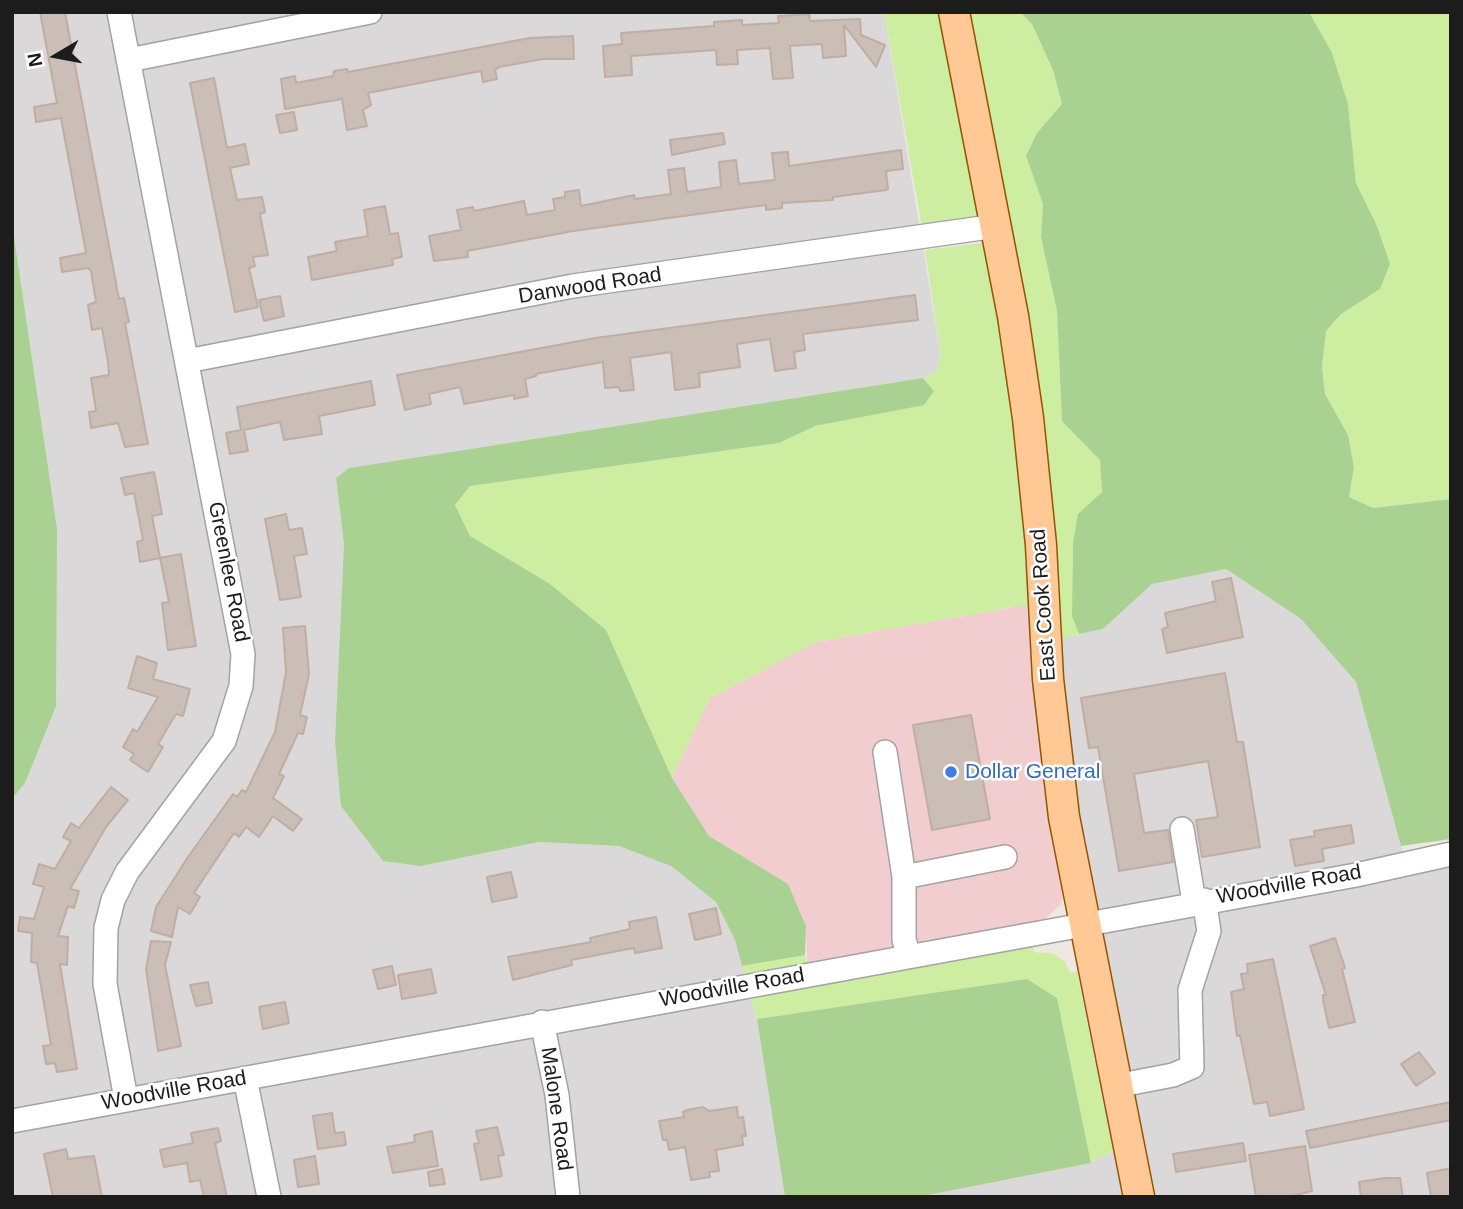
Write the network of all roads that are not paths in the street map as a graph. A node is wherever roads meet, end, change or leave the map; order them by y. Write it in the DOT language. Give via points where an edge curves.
graph roads {
  1 [pos="119,12"];
  2 [pos="370,12"];
  3 [pos="954,12"];
  4 [pos="129,60"];
  5 [pos="996,226"];
  6 [pos="187,361"];
  7 [pos="885,752"];
  8 [pos="1182,829"];
  9 [pos="1451,854"];
  10 [pos="1004,857"];
  11 [pos="904,877"];
  12 [pos="1199,901"];
  13 [pos="1083,924"];
  14 [pos="909,956"];
  15 [pos="542,1023"];
  16 [pos="245,1078"];
  17 [pos="1116,1086"];
  18 [pos="126,1099"];
  19 [pos="12,1121"];
  20 [pos="269,1197"];
  21 [pos="568,1197"];
  22 [pos="1139,1197"];
  1 -- 4 [label="street, Greenlee Road"];
  2 -- 4 [label="street"];
  3 -- 5 [label="main road, East Cook Road"];
  4 -- 6 [label="street, Greenlee Road"];
  5 -- 6 [label="street, Danwood Road" via="573,286"];
  5 -- 13 [label="main road, East Cook Road" via="1028,418 1053,730"];
  6 -- 18 [label="street, Greenlee Road" via="239,619 241,686 224,741 143,848 113,900 106,928 105,984"];
  7 -- 11 [label="street"];
  8 -- 12 [label="street"];
  9 -- 12 [label="street, Woodville Road"];
  10 -- 11 [label="street"];
  11 -- 14 [label="street" via="904,940"];
  12 -- 13 [label="street, Woodville Road"];
  12 -- 17 [label="street" via="1209,931 1190,990 1192,1067"];
  13 -- 14 [label="street, Woodville Road"];
  13 -- 17 [label="main road, East Cook Road"];
  14 -- 15 [label="street, Woodville Road"];
  15 -- 16 [label="street, Woodville Road"];
  15 -- 21 [label="street, Malone Road"];
  16 -- 18 [label="street, Woodville Road"];
  16 -- 20 [label="street"];
  17 -- 22 [label="main road, East Cook Road"];
  18 -- 19 [label="street, Woodville Road"];
}
